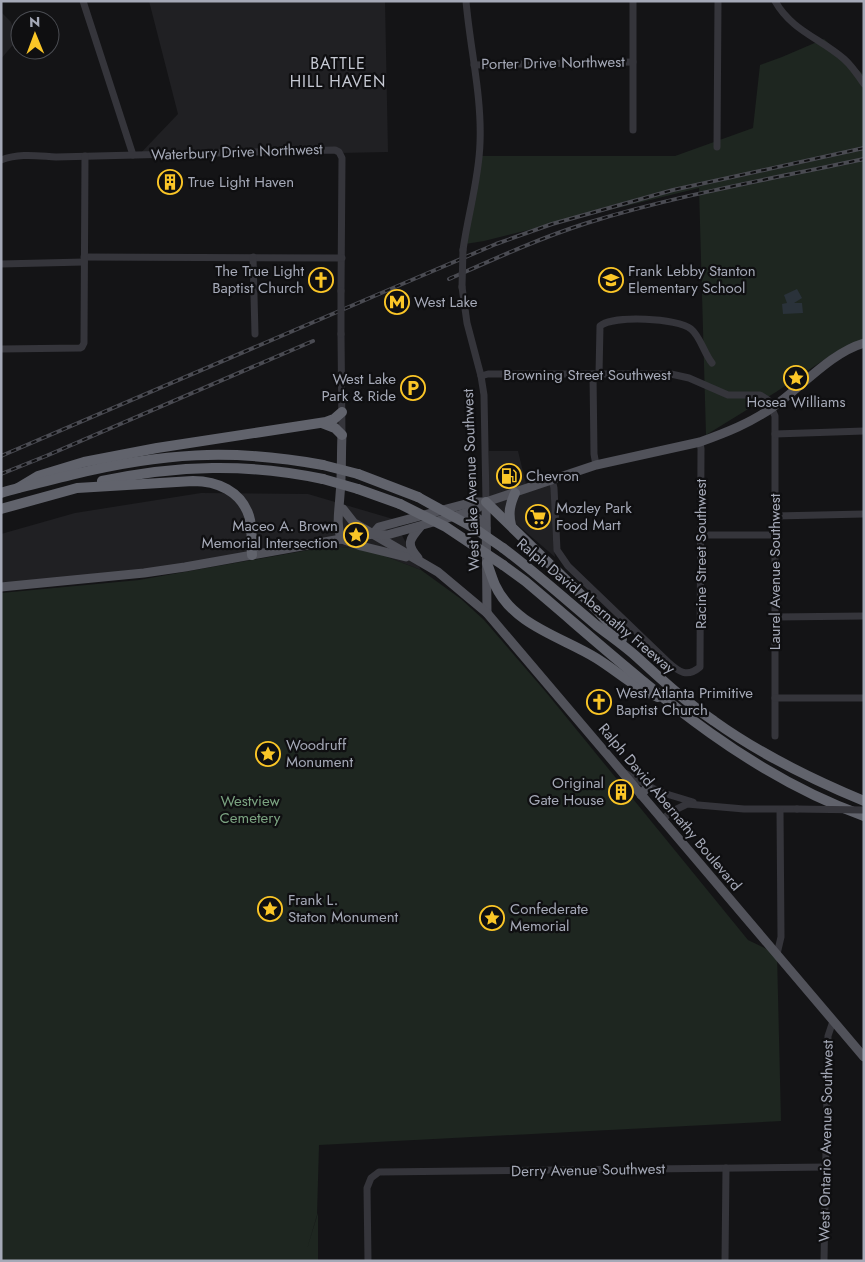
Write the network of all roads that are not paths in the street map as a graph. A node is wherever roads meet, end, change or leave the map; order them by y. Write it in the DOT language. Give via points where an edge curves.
graph roads {
  1 [pos="82,1"];
  2 [pos="466,1"];
  3 [pos="633,1"];
  4 [pos="718,1"];
  5 [pos="775,1"];
  6 [pos="633,62"];
  7 [pos="474,65"];
  8 [pos="864,84"];
  9 [pos="633,130"];
  10 [pos="717,147"];
  11 [pos="134,155"];
  12 [pos="85,156"];
  13 [pos="1,160"];
  14 [pos="253,257"];
  15 [pos="342,258"];
  16 [pos="84,259"];
  17 [pos="1,264"];
  18 [pos="254,334"];
  19 [pos="864,343"];
  20 [pos="1,349"];
  21 [pos="712,362"];
  22 [pos="596,374"];
  23 [pos="481,376"];
  24 [pos="772,408"];
  25 [pos="342,412"];
  26 [pos="321,423"];
  27 [pos="864,431"];
  28 [pos="775,434"];
  29 [pos="342,435"];
  30 [pos="700,442"];
  31 [pos="596,464"];
  32 [pos="552,480"];
  33 [pos="18,488"];
  34 [pos="77,488"];
  35 [pos="515,492"];
  36 [pos="1,493"];
  37 [pos="340,496"];
  38 [pos="486,502"];
  39 [pos="1,509"];
  40 [pos="343,509"];
  41 [pos="462,514"];
  42 [pos="864,514"];
  43 [pos="775,516"];
  44 [pos="354,523"];
  45 [pos="511,525"];
  46 [pos="420,527"];
  47 [pos="486,528"];
  48 [pos="373,534"];
  49 [pos="701,535"];
  50 [pos="775,535"];
  51 [pos="341,539"];
  52 [pos="252,555"];
  53 [pos="420,561"];
  54 [pos="487,564"];
  55 [pos="1,587"];
  56 [pos="487,613"];
  57 [pos="864,616"];
  58 [pos="775,617"];
  59 [pos="637,657"];
  60 [pos="775,698"];
  61 [pos="864,698"];
  62 [pos="667,701"];
  63 [pos="775,736"];
  64 [pos="621,770"];
  65 [pos="648,786"];
  66 [pos="641,795"];
  67 [pos="864,801"];
  68 [pos="698,804"];
  69 [pos="780,810"];
  70 [pos="864,810"];
  71 [pos="864,816"];
  72 [pos="661,820"];
  73 [pos="776,954"];
  74 [pos="833,1021"];
  75 [pos="864,1057"];
  76 [pos="826,1167"];
  77 [pos="726,1168"];
  78 [pos="368,1261"];
  79 [pos="725,1261"];
  80 [pos="824,1261"];
  1 -- 11 [label="street"];
  2 -- 7 [label="street, West Lake Avenue Southwest"];
  3 -- 6 [label="street"];
  4 -- 10 [label="street"];
  5 -- 8 [label="street" via="783,15 796,26 844,58"];
  6 -- 7 [label="street, Porter Drive Northwest"];
  6 -- 9 [label="street"];
  7 -- 23 [label="street, West Lake Avenue Southwest, bridge" via="480,143 463,250 462,287 467,323"];
  11 -- 12 [label="street, Waterbury Drive Northwest"];
  11 -- 15 [label="street, Waterbury Drive Northwest" via="331,149 339,152 342,158"];
  12 -- 13 [label="street, Waterbury Drive Northwest" via="16,155"];
  12 -- 16 [label="street"];
  14 -- 15 [label="street"];
  14 -- 16 [label="street"];
  14 -- 18 [label="street"];
  15 -- 25 [label="street, bridge"];
  16 -- 17 [label="street"];
  16 -- 20 [label="street" via="82,347"];
  19 -- 24 [label="main road" via="843,352"];
  21 -- 22 [label="street" via="697,335 686,325 614,320 600,326"];
  22 -- 23 [label="street, Browning Street Southwest"];
  22 -- 24 [label="street, Browning Street Southwest" via="671,374 728,395 760,395"];
  22 -- 31 [label="street"];
  23 -- 38 [label="street, West Lake Avenue Southwest"];
  24 -- 28 [label="street, Laurel Avenue Southwest"];
  24 -- 30 [label="main road"];
  25 -- 26 [label="highway"];
  25 -- 29 [label="street"];
  26 -- 29 [label="highway" via="335,428"];
  26 -- 33 [label="highway" via="84,462 38,476"];
  27 -- 28 [label="street"];
  28 -- 43 [label="street, Laurel Avenue Southwest"];
  29 -- 37 [label="main road"];
  30 -- 31 [label="main road"];
  30 -- 49 [label="street, Racine Street Southwest"];
  31 -- 32 [label="main road"];
  32 -- 35 [label="main road"];
  32 -- 49 [label="street, Racine Street Southwest" via="557,550 568,566 685,674 700,667"];
  33 -- 36 [label="highway, Ralph David Abernathy Freeway"];
  33 -- 59 [label="highway, Ralph David Abernathy Freeway, bridge" via="117,465 186,455 257,455 358,474 418,497 474,528 552,585"];
  34 -- 39 [label="highway"];
  34 -- 52 [label="highway" via="193,481 217,484 236,495 249,515"];
  34 -- 62 [label="highway, Ralph David Abernathy Freeway, bridge" via="136,474 202,467 267,469 322,479 400,504 446,527 504,565"];
  35 -- 38 [label="main road"];
  35 -- 45 [label="highway" via="509,506"];
  37 -- 40 [label="main road"];
  37 -- 51 [label="main road" via="338,529"];
  38 -- 41 [label="main road"];
  38 -- 44 [label="main road" via="472,499 387,521"];
  38 -- 45 [label="highway"];
  38 -- 47 [label="main road, West Lake Avenue Southwest"];
  38 -- 48 [label="main road" via="473,502 379,527"];
  40 -- 44 [label="main road"];
  40 -- 51 [label="main road"];
  41 -- 46 [label="main road"];
  41 -- 47 [label="main road" via="479,518"];
  42 -- 43 [label="street"];
  43 -- 50 [label="street, Laurel Avenue Southwest"];
  44 -- 48 [label="main road, Ralph David Abernathy Boulevard"];
  45 -- 59 [label="highway" via="600,612"];
  46 -- 48 [label="main road" via="387,536"];
  46 -- 53 [label="main road" via="410,542"];
  47 -- 54 [label="main road, West Lake Avenue Southwest"];
  48 -- 51 [label="main road"];
  48 -- 53 [label="main road, Ralph David Abernathy Boulevard"];
  49 -- 50 [label="street"];
  50 -- 58 [label="street, Laurel Avenue Southwest"];
  51 -- 52 [label="main road"];
  51 -- 53 [label="main road"];
  52 -- 55 [label="main road" via="144,573"];
  53 -- 56 [label="main road, Ralph David Abernathy Boulevard"];
  54 -- 56 [label="main road, West Lake Avenue Southwest"];
  54 -- 62 [label="highway" via="501,596 527,621 589,654 645,692"];
  56 -- 64 [label="main road, Ralph David Abernathy Boulevard"];
  57 -- 58 [label="street"];
  58 -- 60 [label="street, Laurel Avenue Southwest"];
  59 -- 67 [label="highway, Ralph David Abernathy Freeway" via="713,721 787,766"];
  60 -- 61 [label="street"];
  60 -- 63 [label="street, Laurel Avenue Southwest"];
  62 -- 71 [label="highway, Ralph David Abernathy Freeway" via="758,764"];
  64 -- 65 [label="street"];
  64 -- 66 [label="main road, Ralph David Abernathy Boulevard"];
  65 -- 66 [label="main road"];
  65 -- 68 [label="street"];
  66 -- 72 [label="main road, Ralph David Abernathy Boulevard"];
  68 -- 69 [label="street"];
  68 -- 72 [label="street" via="681,806"];
  69 -- 70 [label="street, bridge"];
  69 -- 73 [label="street" via="781,937"];
  72 -- 73 [label="main road, Ralph David Abernathy Boulevard"];
  73 -- 74 [label="main road, Ralph David Abernathy Boulevard"];
  74 -- 75 [label="main road, Ralph David Abernathy Boulevard"];
  74 -- 76 [label="street, West Ontario Avenue Southwest" via="828,1036"];
  76 -- 77 [label="street, Derry Avenue Southwest"];
  76 -- 80 [label="street, West Ontario Avenue Southwest"];
  77 -- 78 [label="street, Derry Avenue Southwest" via="379,1172 371,1178 367,1188"];
  77 -- 79 [label="street"];
}
